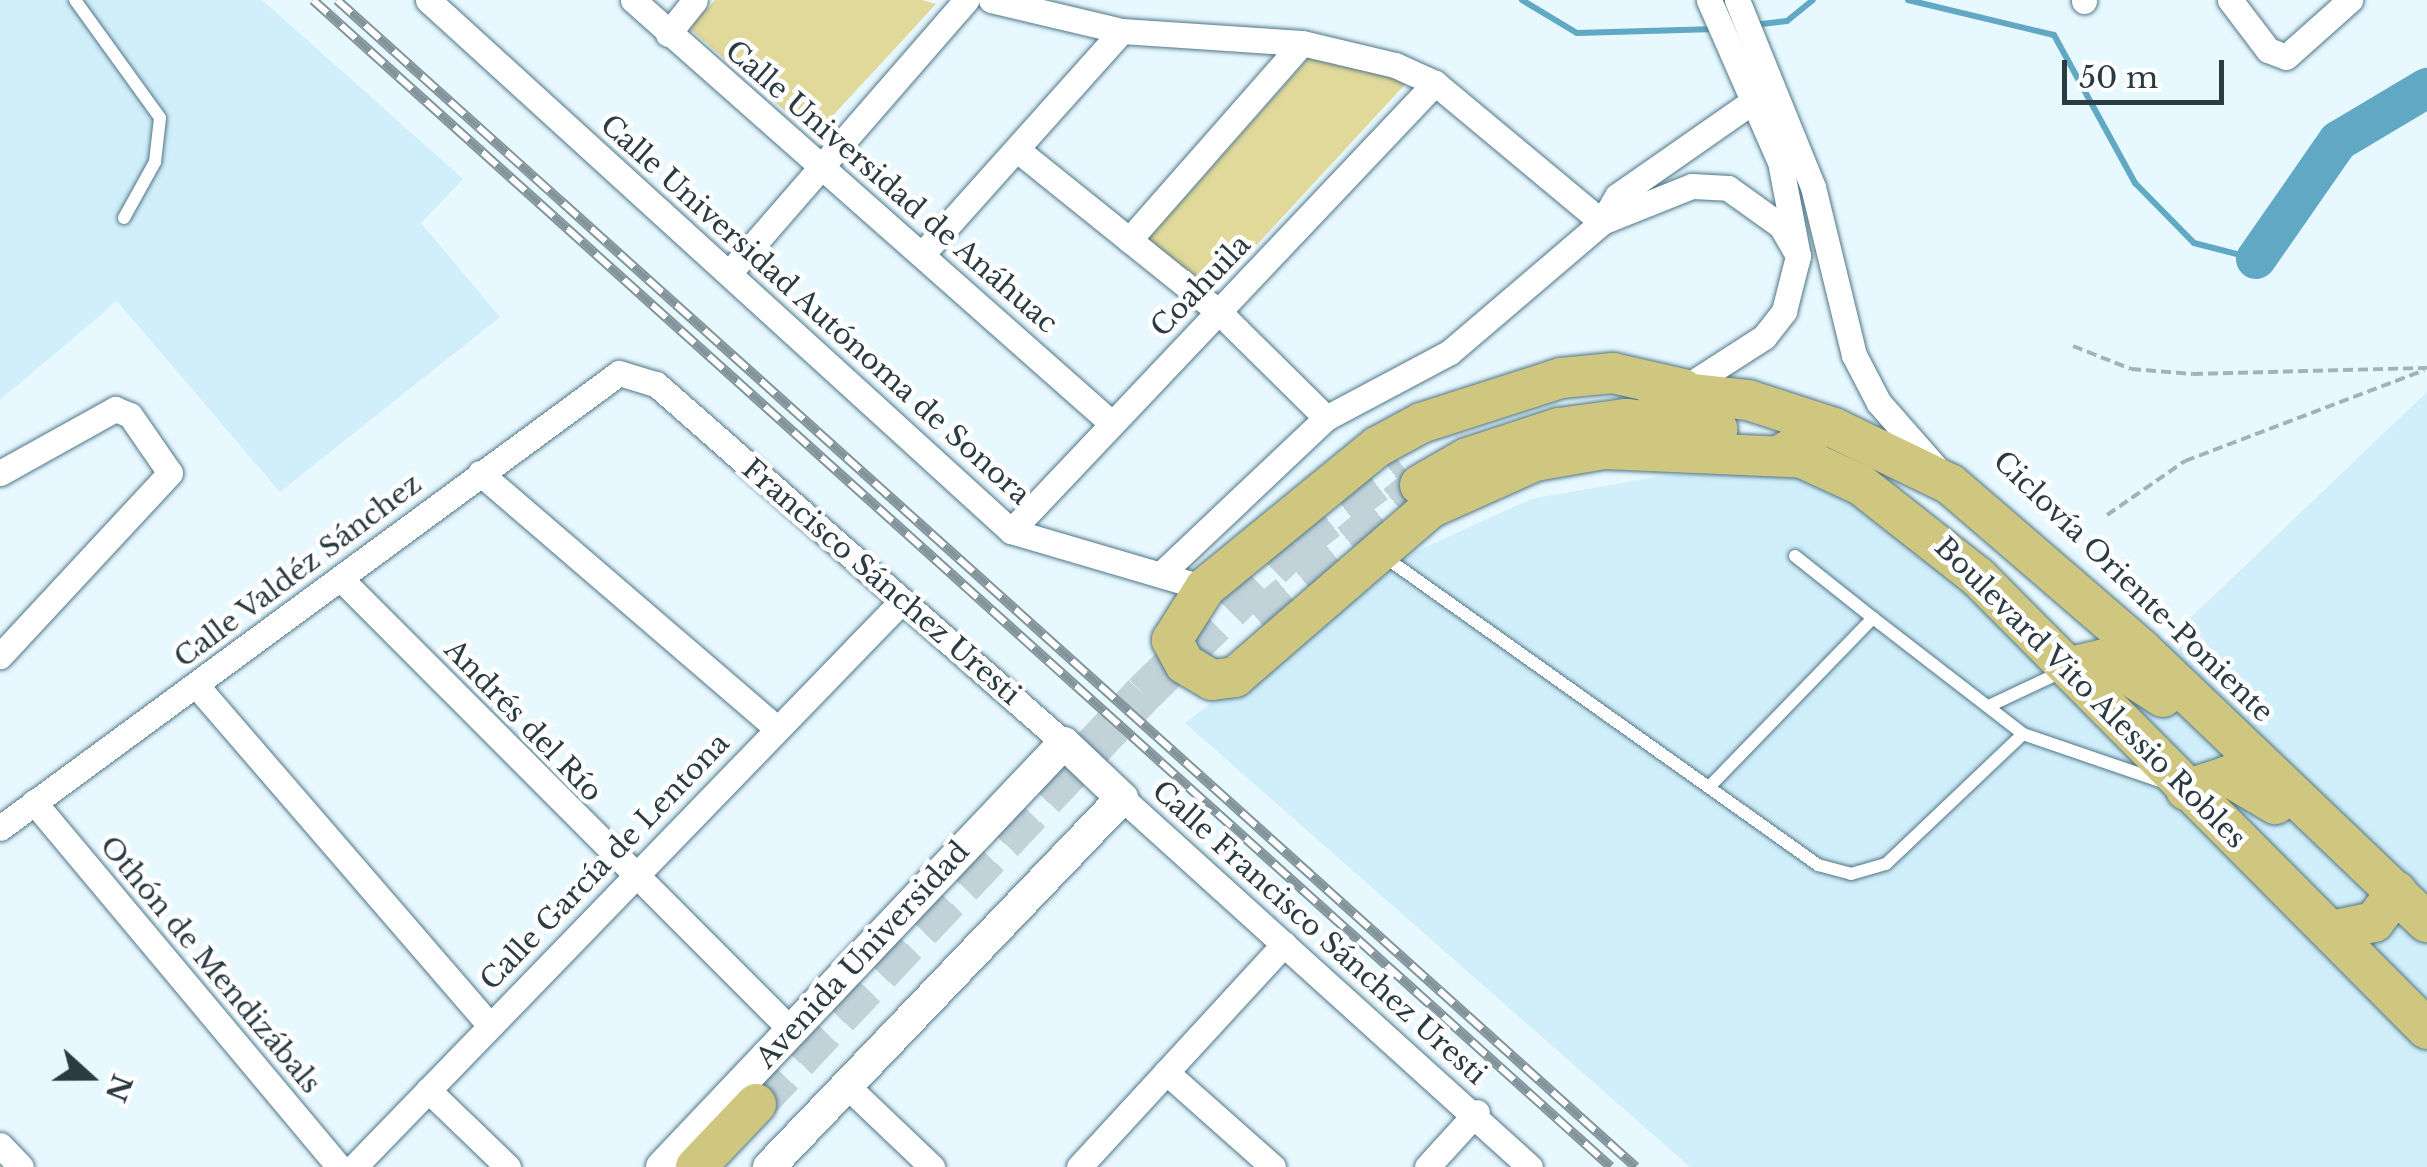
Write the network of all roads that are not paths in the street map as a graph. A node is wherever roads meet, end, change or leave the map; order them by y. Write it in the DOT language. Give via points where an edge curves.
graph roads {
  1 [pos="75,0"];
  2 [pos="428,0"];
  3 [pos="632,0"];
  4 [pos="695,0"];
  5 [pos="966,0"];
  6 [pos="991,0"];
  7 [pos="1709,0"];
  8 [pos="1737,0"];
  9 [pos="2230,0"];
  10 [pos="2350,0"];
  11 [pos="1122,31"];
  12 [pos="668,34"];
  13 [pos="1302,43"];
  14 [pos="1754,65"];
  15 [pos="1435,84"];
  16 [pos="1753,101"];
  17 [pos="1020,152"];
  18 [pos="822,166"];
  19 [pos="124,218"];
  20 [pos="1602,222"];
  21 [pos="1129,240"];
  22 [pos="925,251"];
  23 [pos="1798,256"];
  24 [pos="729,273"];
  25 [pos="1219,312"];
  26 [pos="636,372"];
  27 [pos="1683,388"];
  28 [pos="1326,418"];
  29 [pos="1110,421"];
  30 [pos="1810,458"];
  31 [pos="0,473"];
  32 [pos="480,473"];
  33 [pos="1950,484"];
  34 [pos="1012,530"];
  35 [pos="1376,552"];
  36 [pos="1795,556"];
  37 [pos="1162,573"];
  38 [pos="341,578"];
  39 [pos="1205,588"];
  40 [pos="902,601"];
  41 [pos="1873,618"];
  42 [pos="0,656"];
  43 [pos="2070,668"];
  44 [pos="196,684"];
  45 [pos="1991,706"];
  46 [pos="776,728"];
  47 [pos="2222,732"];
  48 [pos="2024,734"];
  49 [pos="1064,743"];
  50 [pos="1713,782"];
  51 [pos="2186,790"];
  52 [pos="1122,798"];
  53 [pos="34,802"];
  54 [pos="0,828"];
  55 [pos="2366,864"];
  56 [pos="632,876"];
  57 [pos="2397,892"];
  58 [pos="2427,922"];
  59 [pos="2336,930"];
  60 [pos="1284,944"];
  61 [pos="490,1026"];
  62 [pos="2427,1028"];
  63 [pos="791,1030"];
  64 [pos="1166,1072"];
  65 [pos="846,1085"];
  66 [pos="428,1090"];
  67 [pos="1477,1112"];
  68 [pos="340,1167"];
  69 [pos="354,1167"];
  70 [pos="508,1167"];
  71 [pos="662,1167"];
  72 [pos="696,1167"];
  73 [pos="733,1167"];
  74 [pos="769,1167"];
  75 [pos="932,1167"];
  76 [pos="1079,1167"];
  77 [pos="1272,1167"];
  78 [pos="1428,1167"];
  79 [pos="1530,1167"];
  1 -- 19 [label="lane" via="160,118 155,162"];
  2 -- 24 [label="street, Calle Universidad Autónoma de Sonora"];
  3 -- 12 [label="street, Calle Universidad de Anáhuac"];
  4 -- 12 [label="street"];
  5 -- 18 [label="street"];
  6 -- 11 [label="street"];
  7 -- 14 [label="street"];
  8 -- 14 [label="street"];
  9 -- 10 [label="street" via="2278,56 2295,53"];
  11 -- 13 [label="street"];
  11 -- 17 [label="street"];
  12 -- 18 [label="street, Calle Universidad de Anáhuac"];
  13 -- 15 [label="street"];
  13 -- 21 [label="street"];
  14 -- 16 [label="street"];
  14 -- 33 [label="street" via="1813,187 1865,382"];
  15 -- 20 [label="street"];
  15 -- 25 [label="street, Coahuila"];
  16 -- 20 [label="street" via="1617,196"];
  16 -- 23 [label="street" via="1780,162"];
  17 -- 21 [label="street"];
  17 -- 22 [label="street"];
  18 -- 22 [label="street, Calle Universidad de Anáhuac"];
  18 -- 24 [label="street"];
  20 -- 23 [label="street" via="1692,186 1728,188 1781,226"];
  20 -- 28 [label="street" via="1450,352"];
  21 -- 25 [label="street"];
  22 -- 29 [label="street, Calle Universidad de Anáhuac"];
  23 -- 27 [label="street" via="1784,311 1764,338"];
  24 -- 34 [label="street, Calle Universidad Autónoma de Sonora"];
  25 -- 28 [label="street"];
  25 -- 29 [label="street, Coahuila"];
  26 -- 32 [label="street, Calle Valdéz Sánchez" via="603,381"];
  26 -- 40 [label="street, Francisco Sánchez Uresti"];
  27 -- 30 [label="main road, Boulevard Vito Alessio Robles" via="1529,407 1410,475 1510,442 1626,419 1710,427"];
  27 -- 33 [label="main road, Boulevard Vito Alessio Robles" via="1834,428"];
  27 -- 39 [label="main road" via="1599,374 1457,407 1378,447"];
  28 -- 37 [label="street"];
  29 -- 34 [label="street, Coahuila"];
  30 -- 35 [label="main road" via="1604,449 1535,462 1430,508"];
  30 -- 43 [label="main road, Boulevard Vito Alessio Robles" via="1913,520"];
  31 -- 42 [label="street" via="115,409 130,414 170,473"];
  32 -- 38 [label="street, Calle Valdéz Sánchez"];
  32 -- 46 [label="street"];
  33 -- 47 [label="main road, Boulevard Vito Alessio Robles"];
  34 -- 37 [label="street, Calle Universidad Autónoma de Sonora"];
  35 -- 39 [label="main road" via="1235,677 1212,680 1185,664 1172,640"];
  35 -- 50 [label="lane"];
  36 -- 41 [label="lane"];
  37 -- 39 [label="street, Calle Universidad Autónoma de Sonora"];
  38 -- 44 [label="street, Calle Valdéz Sánchez"];
  38 -- 56 [label="street, Andrés del Río"];
  40 -- 46 [label="street, Calle García de Lentona"];
  40 -- 49 [label="street, Francisco Sánchez Uresti"];
  41 -- 45 [label="lane"];
  41 -- 50 [label="lane"];
  43 -- 45 [label="lane"];
  43 -- 47 [label="main road" via="2092,658 2116,664"];
  43 -- 51 [label="main road, Boulevard Vito Alessio Robles"];
  44 -- 53 [label="street, Calle Valdéz Sánchez"];
  44 -- 61 [label="street"];
  45 -- 48 [label="lane"];
  46 -- 56 [label="street, Calle García de Lentona"];
  47 -- 55 [label="main road, Boulevard Vito Alessio Robles"];
  48 -- 50 [label="lane" via="1886,864 1852,874 1786,844"];
  48 -- 51 [label="lane"];
  49 -- 52 [label="street, Francisco Sánchez Uresti"];
  49 -- 63 [label="street, Avenida Universidad"];
  51 -- 55 [label="main road" via="2228,776"];
  51 -- 59 [label="main road, Boulevard Vito Alessio Robles"];
  52 -- 60 [label="street, Calle Francisco Sánchez Uresti"];
  52 -- 65 [label="street"];
  53 -- 54 [label="street, Calle Valdéz Sánchez"];
  53 -- 68 [label="street, Othón de Mendizábals"];
  55 -- 57 [label="main road, Boulevard Vito Alessio Robles"];
  56 -- 61 [label="street, Calle García de Lentona"];
  56 -- 63 [label="street, Andrés del Río"];
  57 -- 58 [label="main road, Boulevard Vito Alessio Robles"];
  57 -- 59 [label="main road" via="2374,922"];
  59 -- 62 [label="main road, Boulevard Vito Alessio Robles"];
  60 -- 64 [label="street"];
  60 -- 67 [label="street, Calle Francisco Sánchez Uresti"];
  61 -- 66 [label="street, Calle García de Lentona"];
  63 -- 71 [label="street, Avenida Universidad"];
  64 -- 76 [label="street"];
  64 -- 77 [label="street"];
  65 -- 74 [label="street"];
  65 -- 75 [label="street"];
  66 -- 69 [label="street, Calle García de Lentona"];
  66 -- 70 [label="street"];
  67 -- 78 [label="street"];
  67 -- 79 [label="street, Calle Francisco Sánchez Uresti"];
  72 -- 73 [label="main road, Avenida Universidad" via="767,1112"];
}
